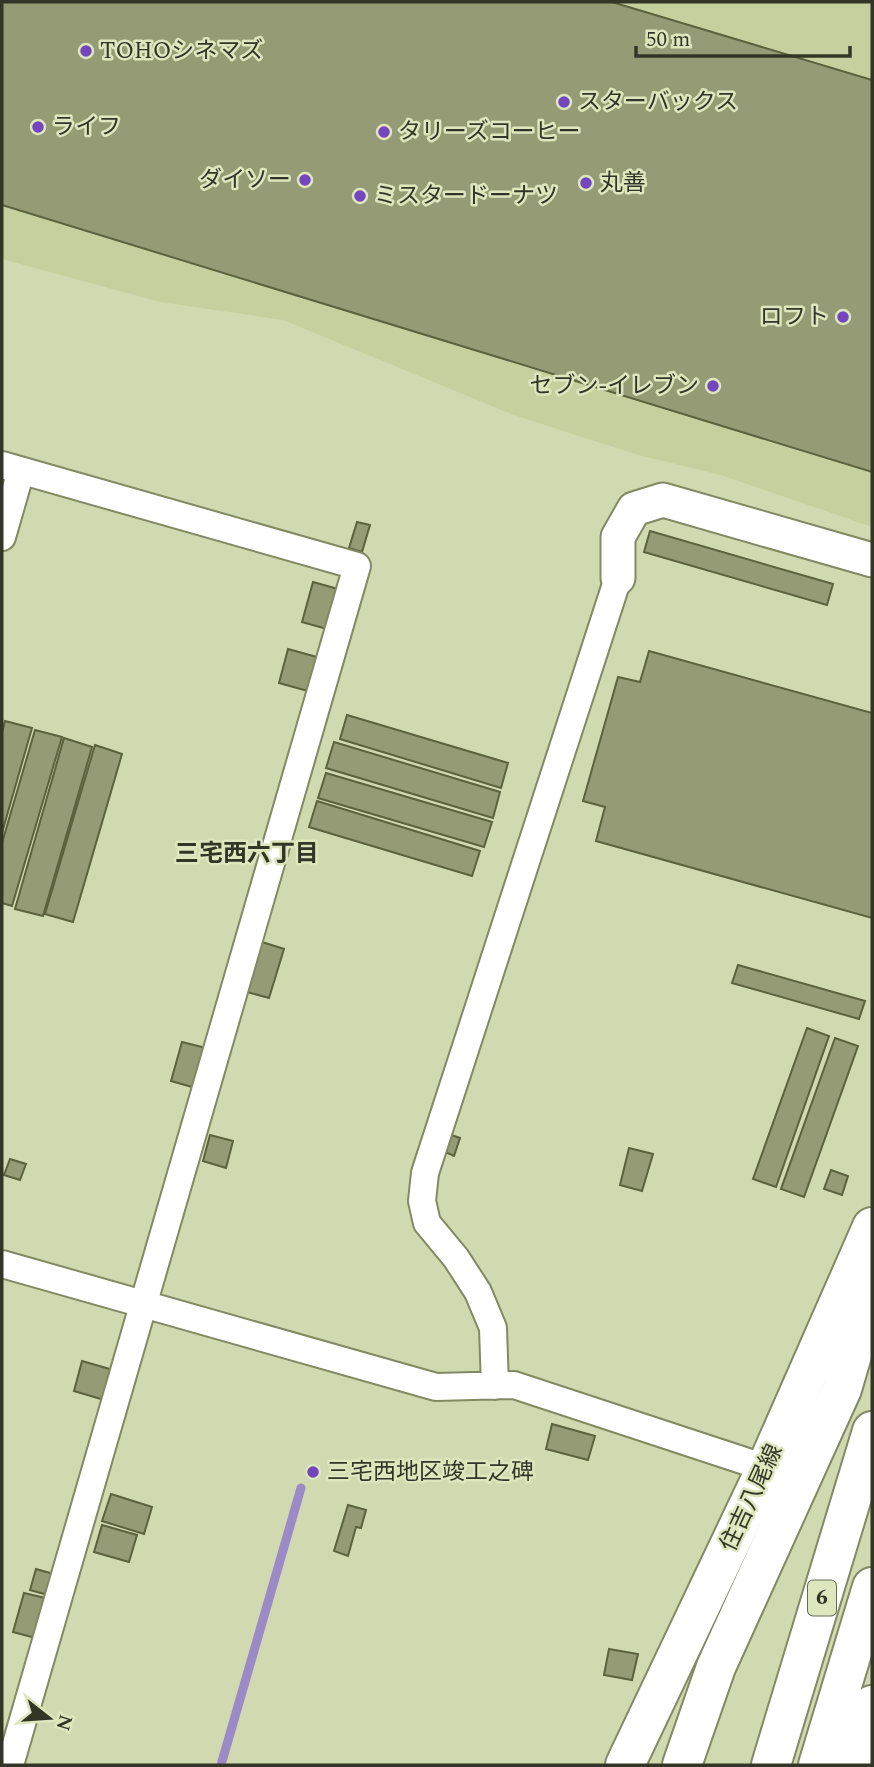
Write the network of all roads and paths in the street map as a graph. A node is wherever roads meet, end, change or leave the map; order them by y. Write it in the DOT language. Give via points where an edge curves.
graph roads {
  1 [pos="11,468"];
  2 [pos="2,537"];
  3 [pos="872,560"];
  4 [pos="618,578"];
  5 [pos="872,1227"];
  6 [pos="2,1264"];
  7 [pos="872,1287"];
  8 [pos="142,1304"];
  9 [pos="495,1386"];
  10 [pos="872,1431"];
  11 [pos="766,1468"];
  12 [pos="872,1587"];
  13 [pos="872,1705"];
  14 [pos="10,1765"];
  15 [pos="625,1765"];
  16 [pos="682,1765"];
  17 [pos="771,1765"];
  18 [pos="818,1765"];
  19 [pos="854,1765"];
  1 -- 2 [label="street"];
  1 -- 8 [label="street" via="357,566"];
  3 -- 4 [label="street" via="663,500 634,509 618,537"];
  4 -- 9 [label="street" via="425,1173 422,1201 427,1223 478,1292 493,1328"];
  5 -- 11 [label="main road, 住吉八尾線"];
  6 -- 8 [label="street"];
  7 -- 16 [label="main road" via="842,1389 716,1667"];
  8 -- 9 [label="street" via="436,1387"];
  8 -- 14 [label="street"];
  9 -- 11 [label="street" via="514,1385"];
  10 -- 17 [label="main road, 6"];
  11 -- 15 [label="main road, 住吉八尾線"];
  12 -- 18 [label="main road, 6"];
  13 -- 19 [label="main road"];
}
